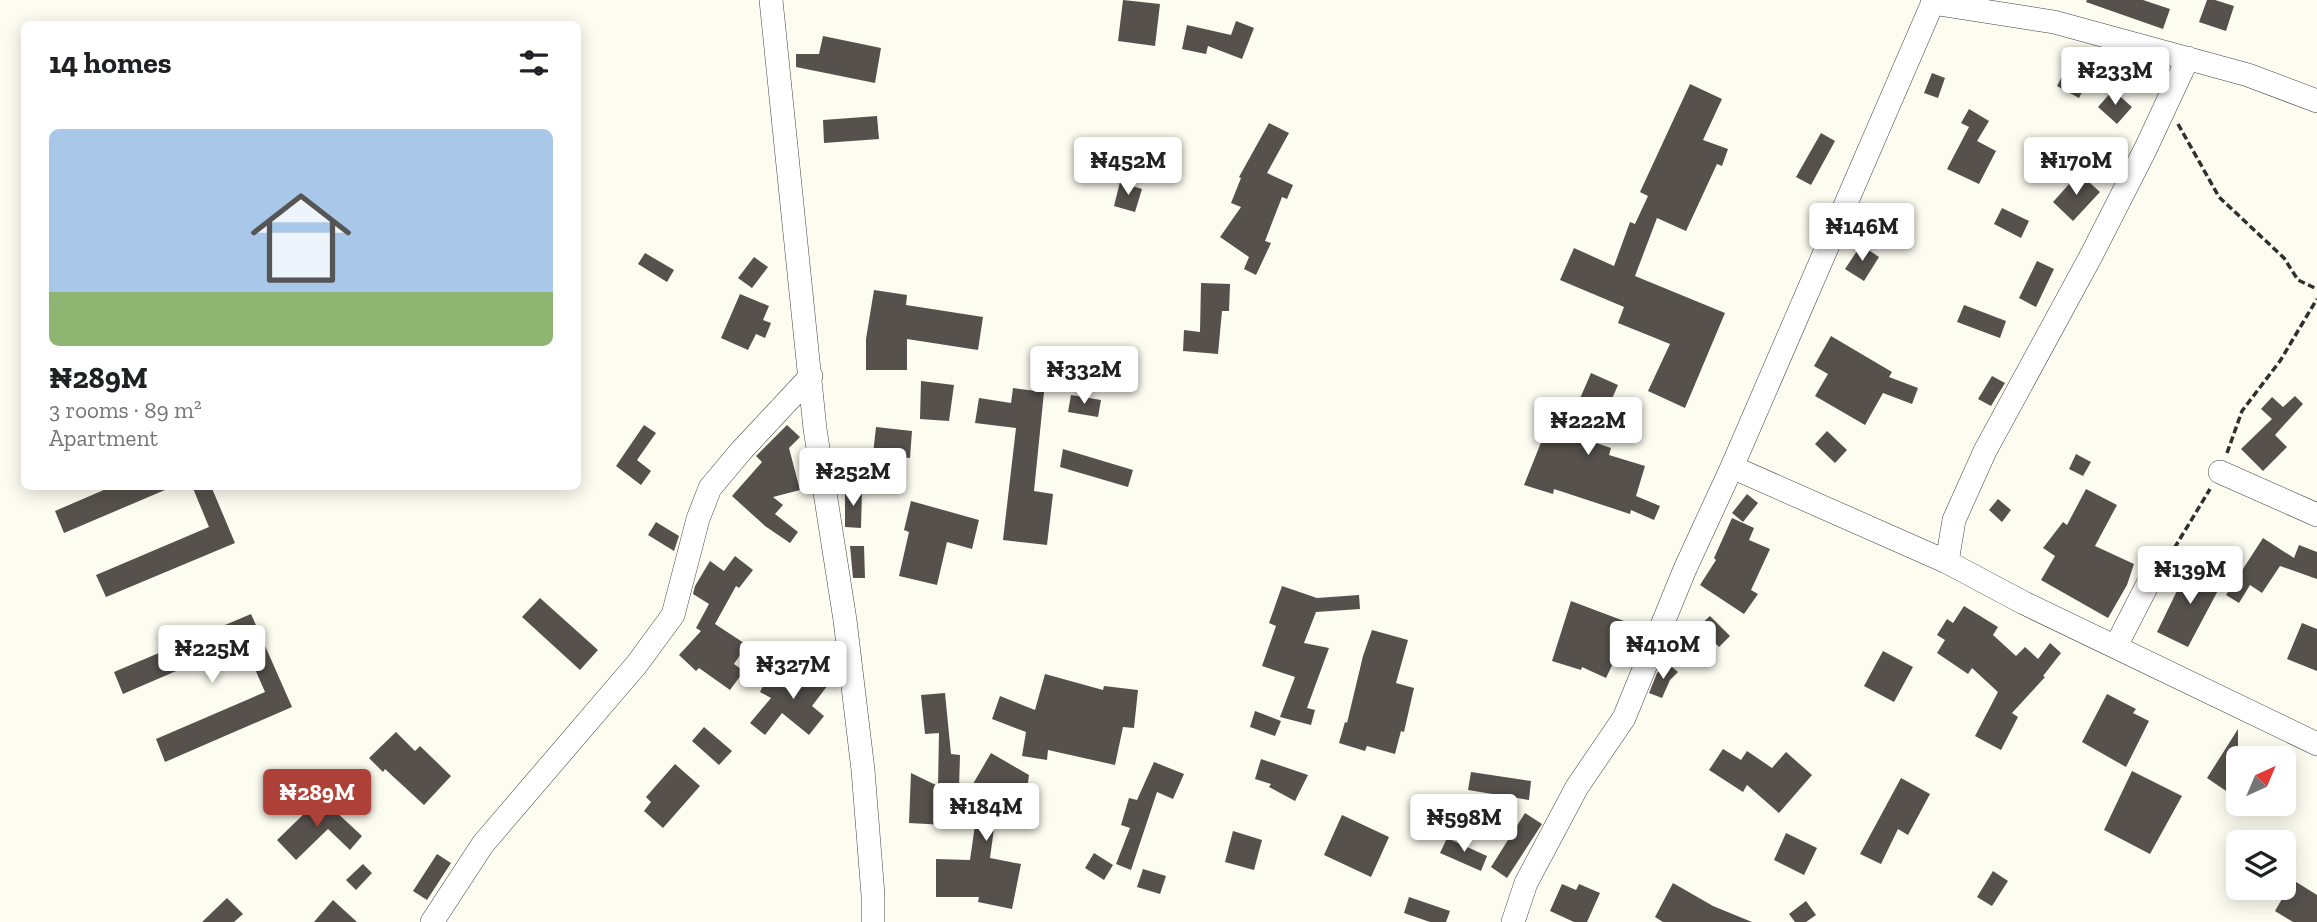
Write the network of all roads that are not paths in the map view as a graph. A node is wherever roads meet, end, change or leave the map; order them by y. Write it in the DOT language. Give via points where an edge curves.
graph roads {
  1 [pos="771,0"];
  2 [pos="1933,2"];
  3 [pos="2188,58"];
  4 [pos="2317,101"];
  5 [pos="811,376"];
  6 [pos="1732,467"];
  7 [pos="2220,472"];
  8 [pos="2317,515"];
  9 [pos="1947,562"];
  10 [pos="2155,570"];
  11 [pos="2116,646"];
  12 [pos="2317,744"];
  13 [pos="432,922"];
  14 [pos="873,922"];
  15 [pos="1513,922"];
  1 -- 5 [label="street"];
  2 -- 3 [label="street" via="2054,22"];
  2 -- 6 [label="street"];
  3 -- 4 [label="street"];
  3 -- 9 [label="street" via="2091,256 1984,451 1954,520"];
  5 -- 13 [label="street" via="710,488 673,615 637,664 483,844"];
  5 -- 14 [label="street" via="863,770"];
  6 -- 9 [label="street"];
  6 -- 15 [label="street" via="1624,718 1577,787 1526,883"];
  7 -- 8 [label="street"];
  9 -- 11 [label="street"];
  10 -- 11 [label="street"];
  11 -- 12 [label="street"];
}
